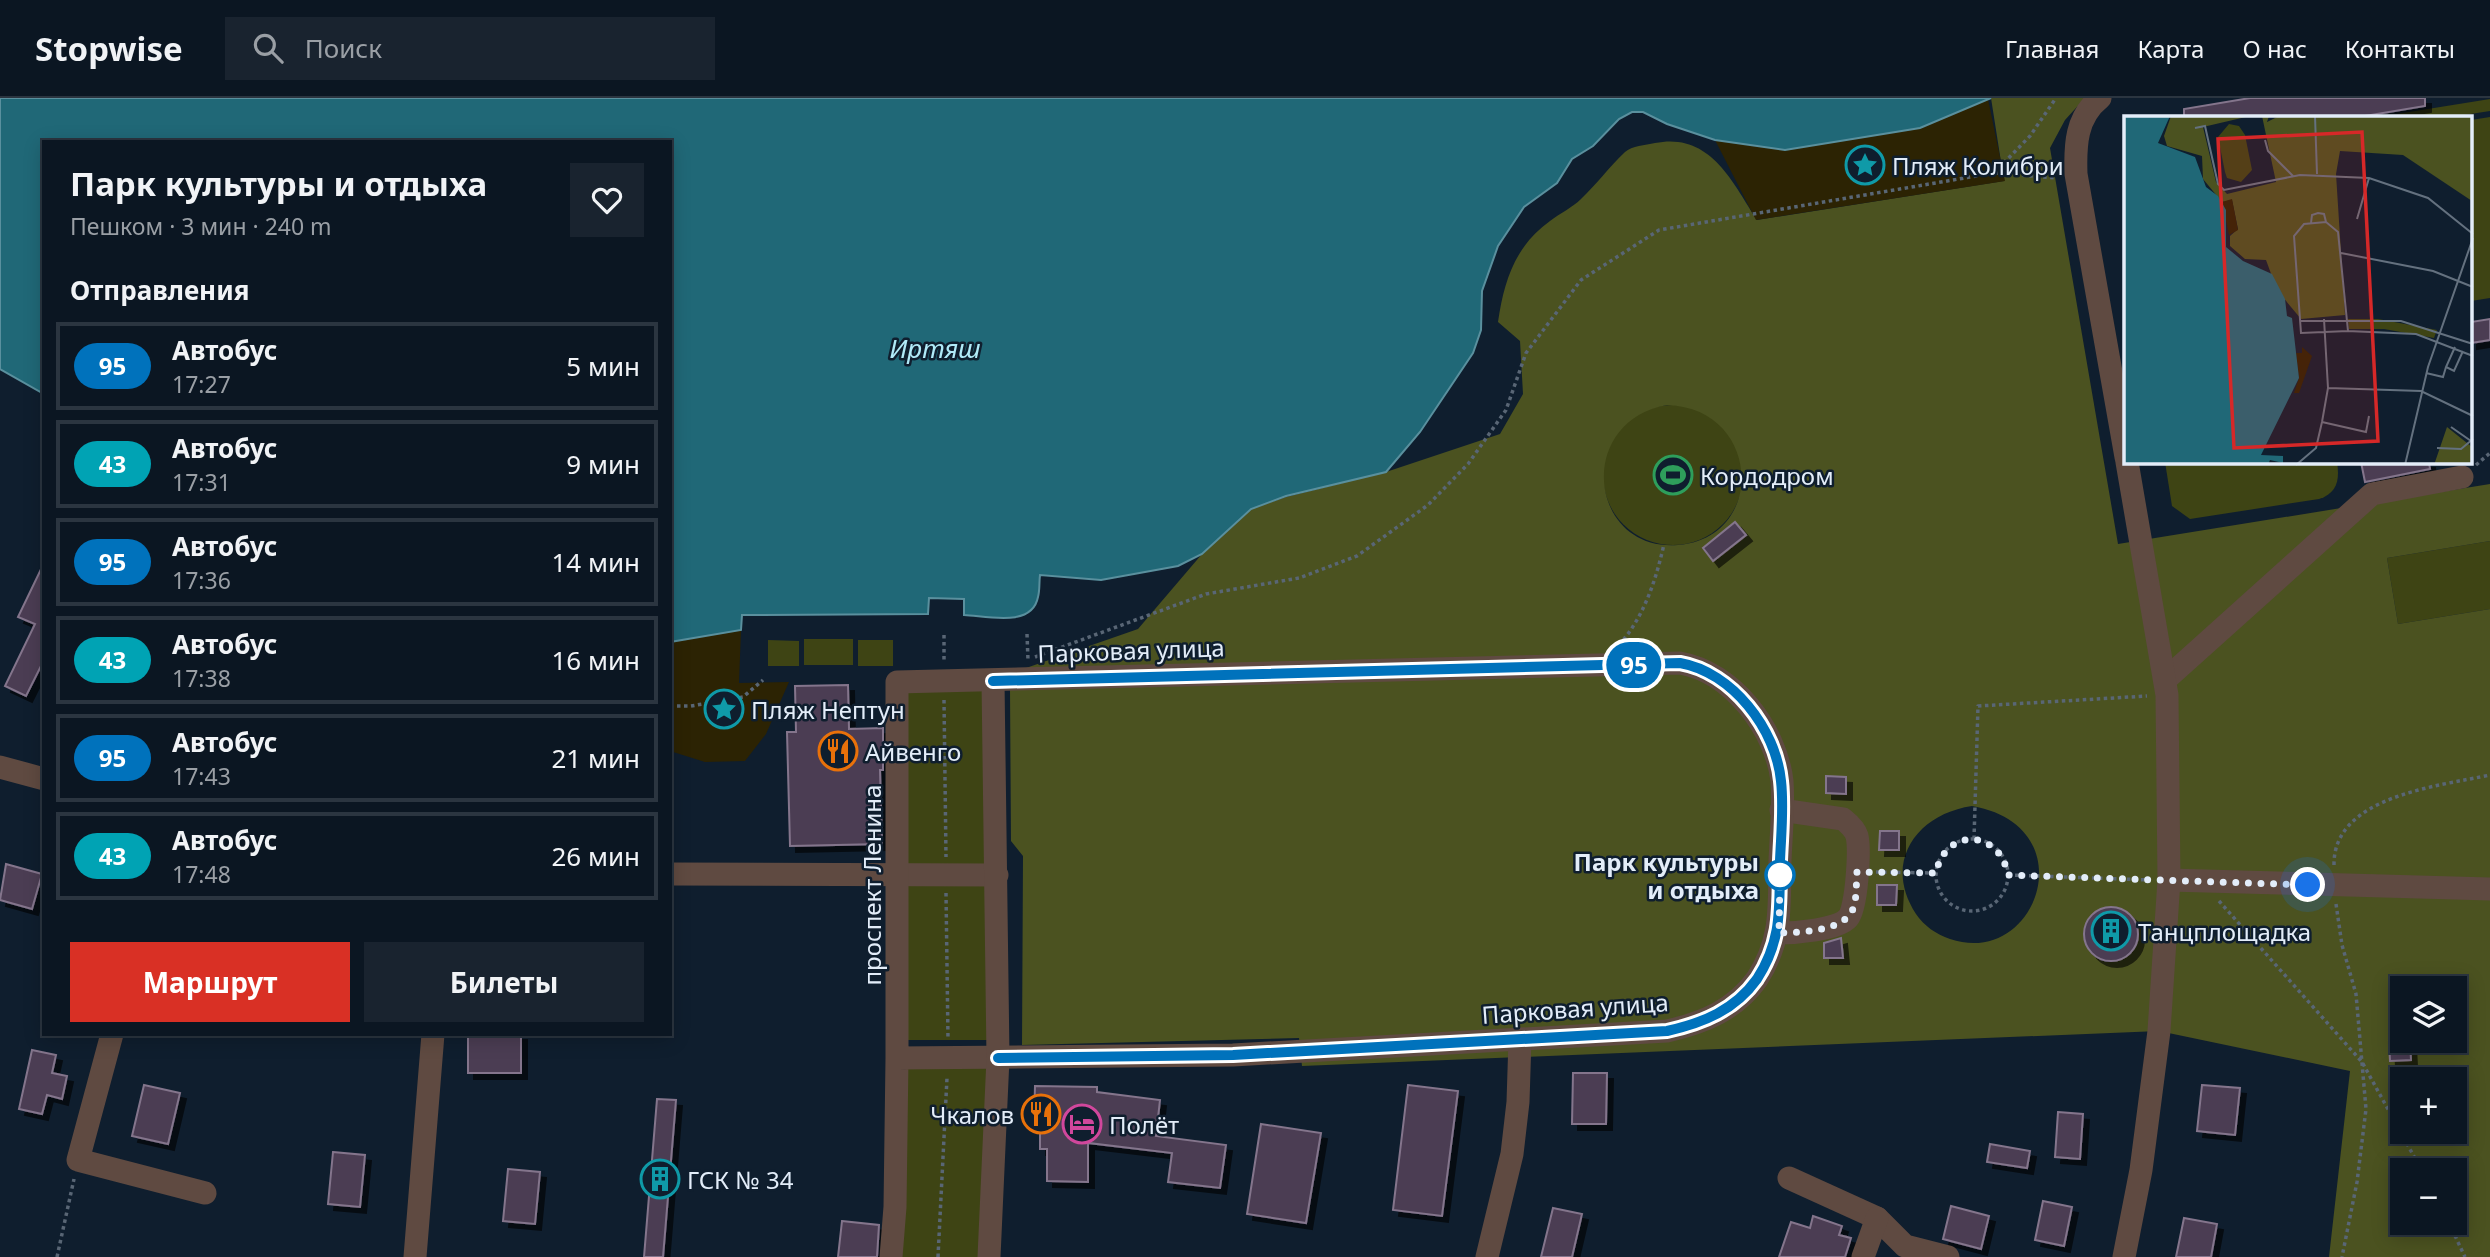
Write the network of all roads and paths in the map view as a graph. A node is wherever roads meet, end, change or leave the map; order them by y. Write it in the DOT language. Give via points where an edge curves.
graph roads {
  1 [pos="2056,98"];
  2 [pos="2100,98"];
  3 [pos="1994,173"];
  4 [pos="2079,188"];
  5 [pos="2124,448"];
  6 [pos="2127,464"];
  7 [pos="2462,477"];
  8 [pos="1664,544"];
  9 [pos="1027,634"];
  10 [pos="944,635"];
  11 [pos="1028,660"];
  12 [pos="1602,665"];
  13 [pos="763,680"];
  14 [pos="998,681"];
  15 [pos="944,682"];
  16 [pos="2166,688"];
  17 [pos="672,706"];
  18 [pos="0,768"];
  19 [pos="2490,775"];
  20 [pos="42,778"];
  21 [pos="1781,810"];
  22 [pos="1974,839"];
  23 [pos="1857,872"];
  24 [pos="1936,873"];
  25 [pos="672,874"];
  26 [pos="898,874"];
  27 [pos="946,875"];
  28 [pos="997,875"];
  29 [pos="2008,875"];
  30 [pos="2169,880"];
  31 [pos="2201,881"];
  32 [pos="2334,886"];
  33 [pos="2490,889"];
  34 [pos="1779,933"];
  35 [pos="111,1036"];
  36 [pos="433,1036"];
  37 [pos="1520,1038"];
  38 [pos="897,1058"];
  39 [pos="948,1058"];
  40 [pos="998,1058"];
  41 [pos="2362,1062"];
  42 [pos="2415,1158"];
  43 [pos="78,1160"];
  44 [pos="1789,1178"];
  45 [pos="205,1193"];
  46 [pos="1877,1218"];
  47 [pos="2455,1235"];
  48 [pos="57,1257"];
  49 [pos="415,1257"];
  50 [pos="891,1257"];
  51 [pos="938,1257"];
  52 [pos="989,1257"];
  53 [pos="1487,1257"];
  54 [pos="1863,1257"];
  55 [pos="1948,1257"];
  56 [pos="2124,1257"];
  57 [pos="2342,1257"];
  58 [pos="2466,1257"];
  1 -- 3 [label="path" via="2030,136"];
  2 -- 4 [label="street" via="2080,123 2075,148"];
  3 -- 4 [label="path" via="2055,178"];
  3 -- 11 [label="path" via="1659,230 1581,280 1526,353 1506,410 1468,464 1429,505 1357,556 1299,578 1206,594"];
  4 -- 5 [label="street"];
  6 -- 16 [label="street"];
  7 -- 16 [label="street" via="2372,494"];
  8 -- 12 [label="path" via="1657,579 1629,634"];
  9 -- 11 [label="path"];
  10 -- 15 [label="path"];
  11 -- 14 [label="path"];
  12 -- 14 [label="street, Парковая улица"];
  12 -- 21 [label="street, Парковая улица" via="1680,663 1700,667 1738,695 1775,754 1782,781"];
  13 -- 17 [label="path" via="743,697"];
  14 -- 15 [label="street, проспект Ленина"];
  14 -- 28 [label="street"];
  15 -- 26 [label="street, проспект Ленина" via="897,682"];
  15 -- 27 [label="path"];
  16 -- 22 [label="path" via="1978,706"];
  16 -- 30 [label="street"];
  18 -- 20 [label="street"];
  19 -- 32 [label="path" via="2404,793 2358,816 2342,831 2334,851"];
  21 -- 23 [label="street" via="1843,819 1857,836"];
  21 -- 34 [label="street, Парковая улица"];
  22 -- 24 [label="path" via="1952,845 1943,853"];
  22 -- 29 [label="path" via="1994,847"];
  23 -- 24 [label="path"];
  23 -- 34 [label="street" via="1849,918 1838,924"];
  24 -- 29 [label="path" via="1942,896 1950,904 1972,911 1993,904"];
  25 -- 26 [label="street"];
  26 -- 27 [label="street"];
  26 -- 38 [label="street, проспект Ленина"];
  27 -- 28 [label="street"];
  27 -- 39 [label="path"];
  28 -- 40 [label="street"];
  29 -- 30 [label="path"];
  30 -- 31 [label="street"];
  30 -- 56 [label="street" via="2159,1031"];
  31 -- 32 [label="street"];
  31 -- 41 [label="path"];
  32 -- 33 [label="street"];
  32 -- 41 [label="path" via="2342,945 2356,994"];
  34 -- 37 [label="street, Парковая улица" via="1756,980 1740,998 1694,1025 1667,1031"];
  35 -- 43 [label="street"];
  36 -- 49 [label="street"];
  37 -- 40 [label="street, Парковая улица" via="1233,1055"];
  37 -- 53 [label="street" via="1512,1154"];
  38 -- 39 [label="street"];
  38 -- 50 [label="street, проспект Ленина"];
  39 -- 40 [label="street"];
  39 -- 51 [label="path"];
  40 -- 52 [label="street"];
  41 -- 42 [label="path"];
  41 -- 57 [label="path" via="2366,1109"];
  43 -- 45 [label="street"];
  43 -- 48 [label="path"];
  44 -- 46 [label="street"];
  46 -- 54 [label="street"];
  46 -- 55 [label="street" via="1905,1246"];
  47 -- 58 [label="path"];
}
